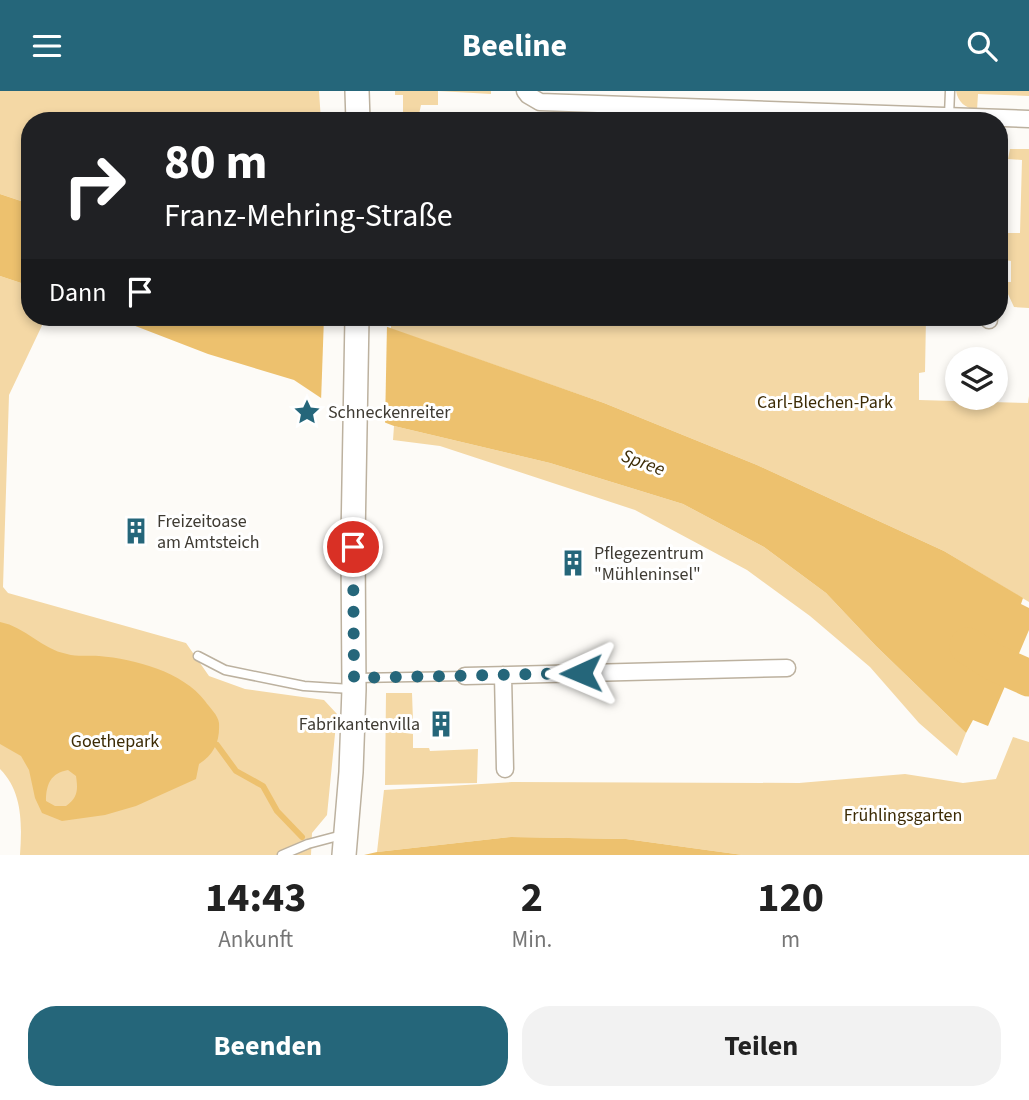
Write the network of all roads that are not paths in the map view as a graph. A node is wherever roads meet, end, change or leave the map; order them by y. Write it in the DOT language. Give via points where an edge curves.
graph roads {
  1 [pos="358,91"];
  2 [pos="525,91"];
  3 [pos="950,91"];
  4 [pos="606,97"];
  5 [pos="358,112"];
  6 [pos="877,112"];
  7 [pos="949,112"];
  8 [pos="1008,119"];
  9 [pos="1029,119"];
  10 [pos="357,326"];
  11 [pos="198,656"];
  12 [pos="787,668"];
  13 [pos="503,675"];
  14 [pos="465,676"];
  15 [pos="354,684"];
  16 [pos="505,769"];
  17 [pos="344,847"];
  18 [pos="282,855"];
  1 -- 5 [label="main road"];
  2 -- 4 [label="street" via="540,102"];
  3 -- 7 [label="lane"];
  4 -- 6 [label="street"];
  8 -- 9 [label="street"];
  10 -- 15 [label="main road"];
  11 -- 15 [label="lane" via="225,670 304,686"];
  12 -- 13 [label="street"];
  13 -- 14 [label="street"];
  13 -- 16 [label="street"];
  14 -- 15 [label="lane"];
  15 -- 17 [label="main road"];
  17 -- 18 [label="lane" via="308,844"];
}
